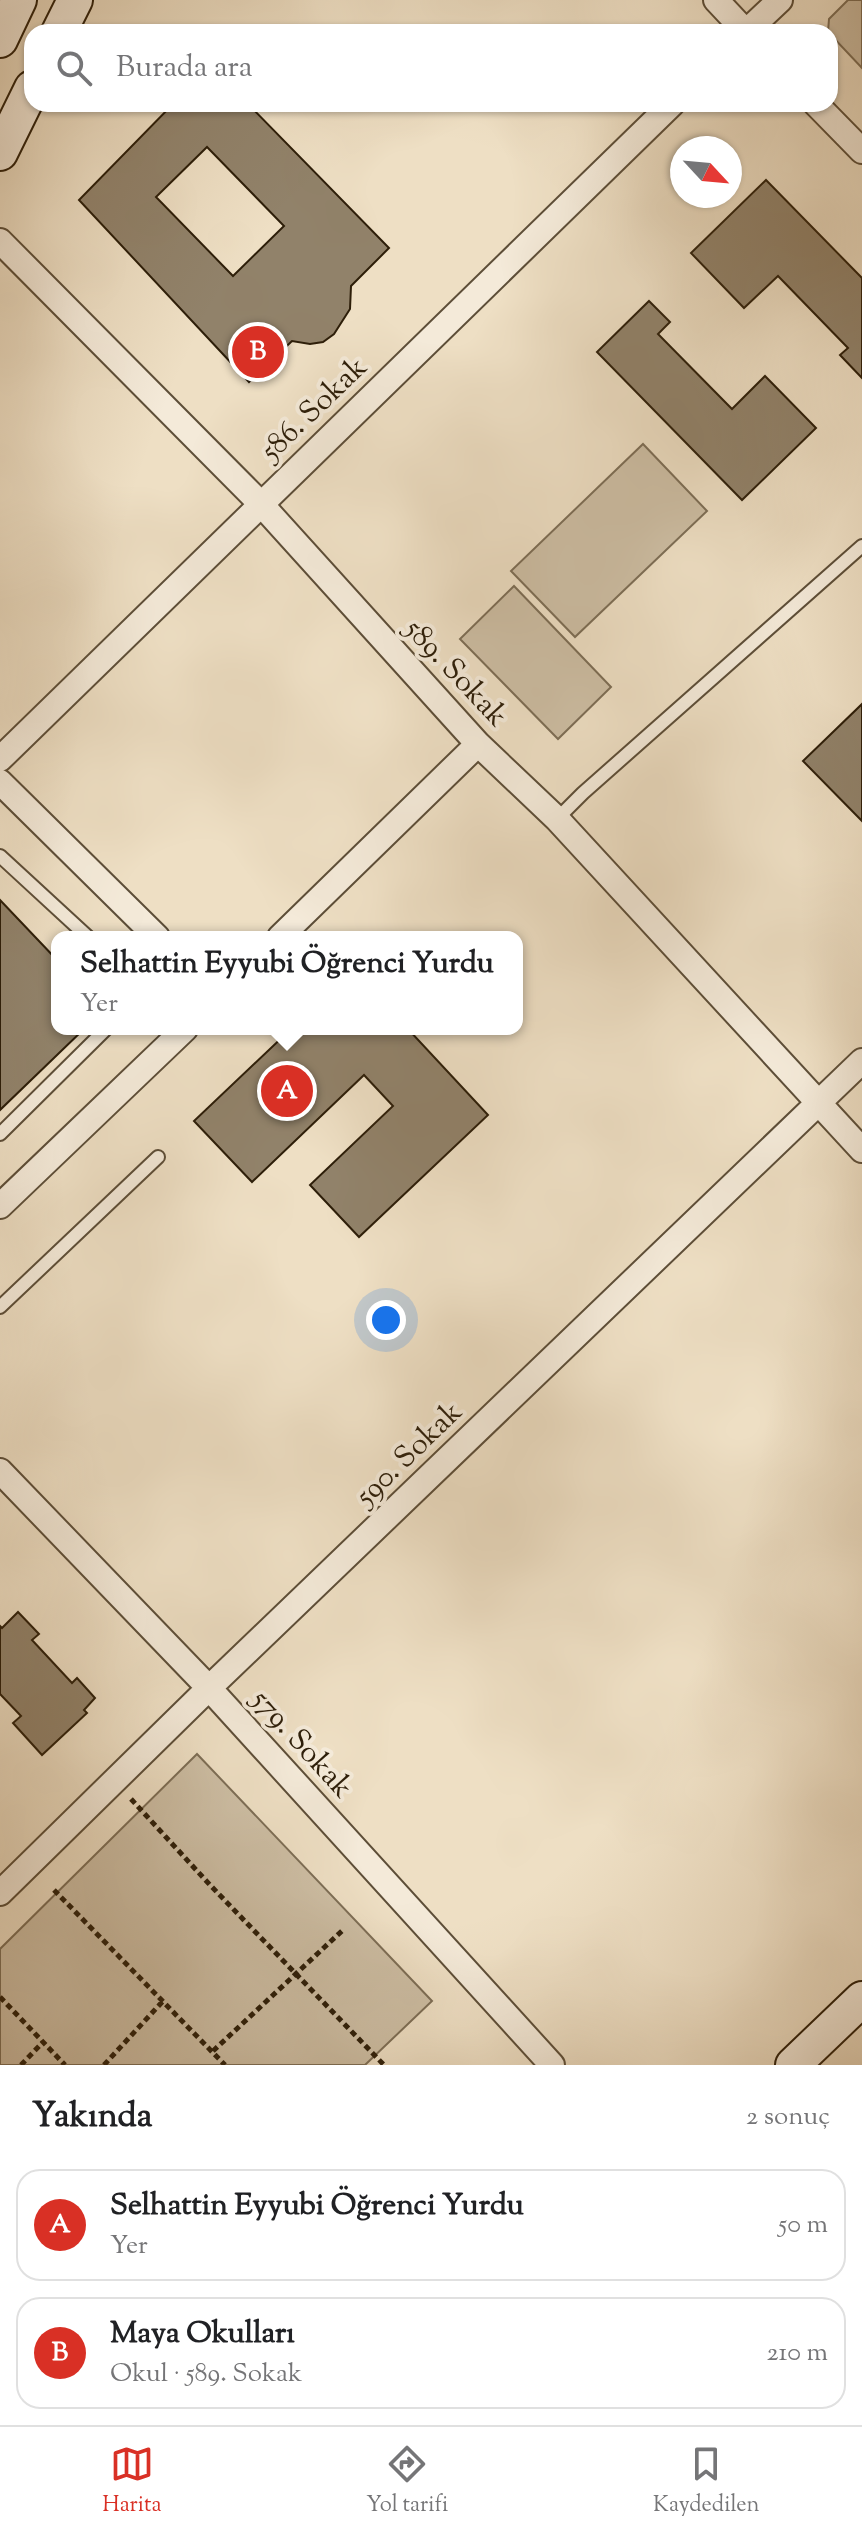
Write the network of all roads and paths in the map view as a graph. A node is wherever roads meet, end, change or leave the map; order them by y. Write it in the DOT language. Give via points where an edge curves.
graph roads {
  1 [pos="19,0"];
  2 [pos="75,0"];
  3 [pos="716,0"];
  4 [pos="780,0"];
  5 [pos="63,24"];
  6 [pos="738,24"];
  7 [pos="754,24"];
  8 [pos="0,40"];
  9 [pos="24,104"];
  10 [pos="664,112"];
  11 [pos="824,112"];
  12 [pos="862,151"];
  13 [pos="0,153"];
  14 [pos="0,241"];
  15 [pos="260,503"];
  16 [pos="862,546"];
  17 [pos="478,744"];
  18 [pos="0,759"];
  19 [pos="0,782"];
  20 [pos="557,819"];
  21 [pos="0,856"];
  22 [pos="81,931"];
  23 [pos="151,931"];
  24 [pos="286,931"];
  25 [pos="100,1035"];
  26 [pos="179,1035"];
  27 [pos="862,1061"];
  28 [pos="817,1104"];
  29 [pos="0,1134"];
  30 [pos="862,1150"];
  31 [pos="158,1157"];
  32 [pos="0,1206"];
  33 [pos="0,1307"];
  34 [pos="0,1471"];
  35 [pos="209,1688"];
  36 [pos="131,1799"];
  37 [pos="54,1890"];
  38 [pos="0,1893"];
  39 [pos="344,1929"];
  40 [pos="296,1974"];
  41 [pos="0,1997"];
  42 [pos="862,1999"];
  43 [pos="163,2001"];
  44 [pos="43,2042"];
  45 [pos="212,2052"];
  46 [pos="21,2065"];
  47 [pos="65,2065"];
  48 [pos="104,2065"];
  49 [pos="225,2065"];
  50 [pos="384,2065"];
  51 [pos="552,2065"];
  52 [pos="793,2065"];
  1 -- 8 [label="street"];
  2 -- 5 [label="street"];
  3 -- 6 [label="street"];
  4 -- 7 [label="street"];
  9 -- 13 [label="street"];
  10 -- 15 [label="street, 586. Sokak"];
  11 -- 12 [label="street"];
  14 -- 15 [label="street, 589. Sokak"];
  15 -- 17 [label="street, 589. Sokak"];
  15 -- 18 [label="street, 586. Sokak"];
  16 -- 20 [label="lane"];
  17 -- 20 [label="street, 589. Sokak"];
  17 -- 24 [label="street"];
  19 -- 23 [label="street"];
  20 -- 28 [label="street, 589. Sokak"];
  21 -- 22 [label="lane"];
  25 -- 29 [label="lane"];
  26 -- 32 [label="street"];
  27 -- 28 [label="street, 590. Sokak"];
  28 -- 30 [label="street, 589. Sokak"];
  28 -- 35 [label="street, 590. Sokak"];
  31 -- 33 [label="lane"];
  34 -- 35 [label="street, 579. Sokak"];
  35 -- 38 [label="street, 590. Sokak"];
  35 -- 51 [label="street, 579. Sokak"];
  36 -- 40 [label="path"];
  37 -- 43 [label="path"];
  39 -- 40 [label="path"];
  40 -- 45 [label="path"];
  40 -- 50 [label="path"];
  41 -- 44 [label="path"];
  42 -- 52 [label="street"];
  43 -- 45 [label="path"];
  43 -- 48 [label="path"];
  44 -- 46 [label="path"];
  44 -- 47 [label="path"];
  45 -- 49 [label="path"];
}
